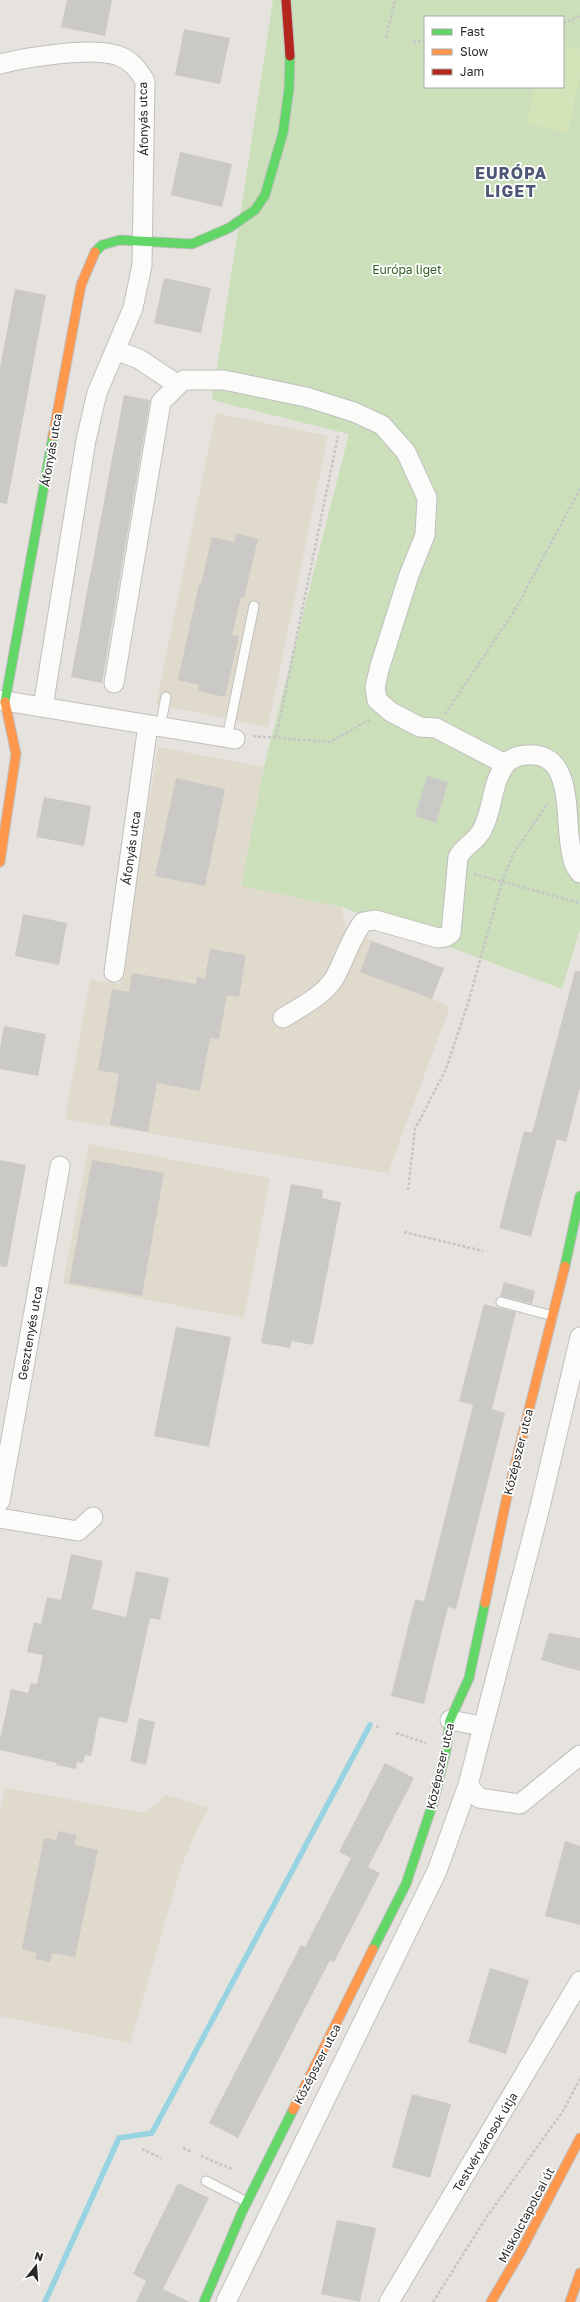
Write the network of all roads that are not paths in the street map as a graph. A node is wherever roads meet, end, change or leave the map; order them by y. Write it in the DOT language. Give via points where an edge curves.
graph roads {
  1 [pos="286,0"];
  2 [pos="0,64"];
  3 [pos="143,242"];
  4 [pos="115,350"];
  5 [pos="178,385"];
  6 [pos="254,606"];
  7 [pos="114,683"];
  8 [pos="166,697"];
  9 [pos="2,700"];
  10 [pos="43,707"];
  11 [pos="154,726"];
  12 [pos="231,739"];
  13 [pos="505,764"];
  14 [pos="0,862"];
  15 [pos="580,873"];
  16 [pos="114,972"];
  17 [pos="283,1018"];
  18 [pos="60,1166"];
  19 [pos="580,1196"];
  20 [pos="501,1302"];
  21 [pos="553,1316"];
  22 [pos="580,1337"];
  23 [pos="0,1501"];
  24 [pos="93,1517"];
  25 [pos="0,1518"];
  26 [pos="450,1720"];
  27 [pos="482,1726"];
  28 [pos="580,1755"];
  29 [pos="468,1784"];
  30 [pos="580,1981"];
  31 [pos="580,2138"];
  32 [pos="206,2182"];
  33 [pos="245,2207"];
  34 [pos="266,2220"];
  35 [pos="580,2273"];
  36 [pos="204,2302"];
  37 [pos="226,2302"];
  38 [pos="389,2302"];
  39 [pos="491,2302"];
  40 [pos="570,2302"];
  1 -- 3 [label="street" via="292,60 289,107 274,166 260,205 240,222 192,244"];
  2 -- 3 [label="street, Áfonyás utca" via="102,51 118,55 139,70 144,81 145,94"];
  3 -- 4 [label="street, Áfonyás utca" via="142,265 133,308"];
  3 -- 9 [label="street, Áfonyás utca" via="120,240 102,244 91,259 81,284"];
  4 -- 5 [label="street" via="139,359"];
  4 -- 10 [label="street, Áfonyás utca" via="97,393 86,440"];
  5 -- 7 [label="street" via="161,402"];
  5 -- 13 [label="street" via="184,380 224,380 306,397 354,412 382,425 406,452 427,498 424,535 409,575 375,687 377,700 391,712 420,727 436,728"];
  6 -- 12 [label="lane"];
  8 -- 11 [label="lane"];
  9 -- 10 [label="street"];
  9 -- 14 [label="street, Áfonyás utca" via="16,754"];
  10 -- 11 [label="street"];
  11 -- 12 [label="street"];
  11 -- 16 [label="street, Áfonyás utca"];
  13 -- 15 [label="street" via="519,755 538,754 556,762 566,776 571,808 574,863"];
  13 -- 17 [label="street" via="483,830 458,857 451,933 438,938 375,920 363,922 353,934 334,979 317,996"];
  18 -- 23 [label="street, Gesztenyés utca"];
  19 -- 21 [label="street, Középszer utca"];
  20 -- 21 [label="lane"];
  21 -- 26 [label="street, Középszer utca" via="506,1501 469,1678"];
  22 -- 27 [label="street, Középszer utca" via="539,1511"];
  24 -- 25 [label="street" via="78,1531"];
  26 -- 27 [label="street"];
  26 -- 33 [label="street, Középszer utca" via="446,1750 433,1803 406,1884"];
  27 -- 29 [label="street, Középszer utca"];
  28 -- 29 [label="street" via="520,1804 479,1798"];
  29 -- 34 [label="street, Középszer utca" via="437,1871"];
  30 -- 38 [label="street, Testvérvárosok útja"];
  31 -- 39 [label="street, Miskolctapolcai út" via="521,2251"];
  32 -- 33 [label="lane"];
  33 -- 34 [label="street"];
  33 -- 36 [label="street, Középszer utca"];
  34 -- 37 [label="street, Középszer utca"];
  35 -- 40 [label="street"];
}
